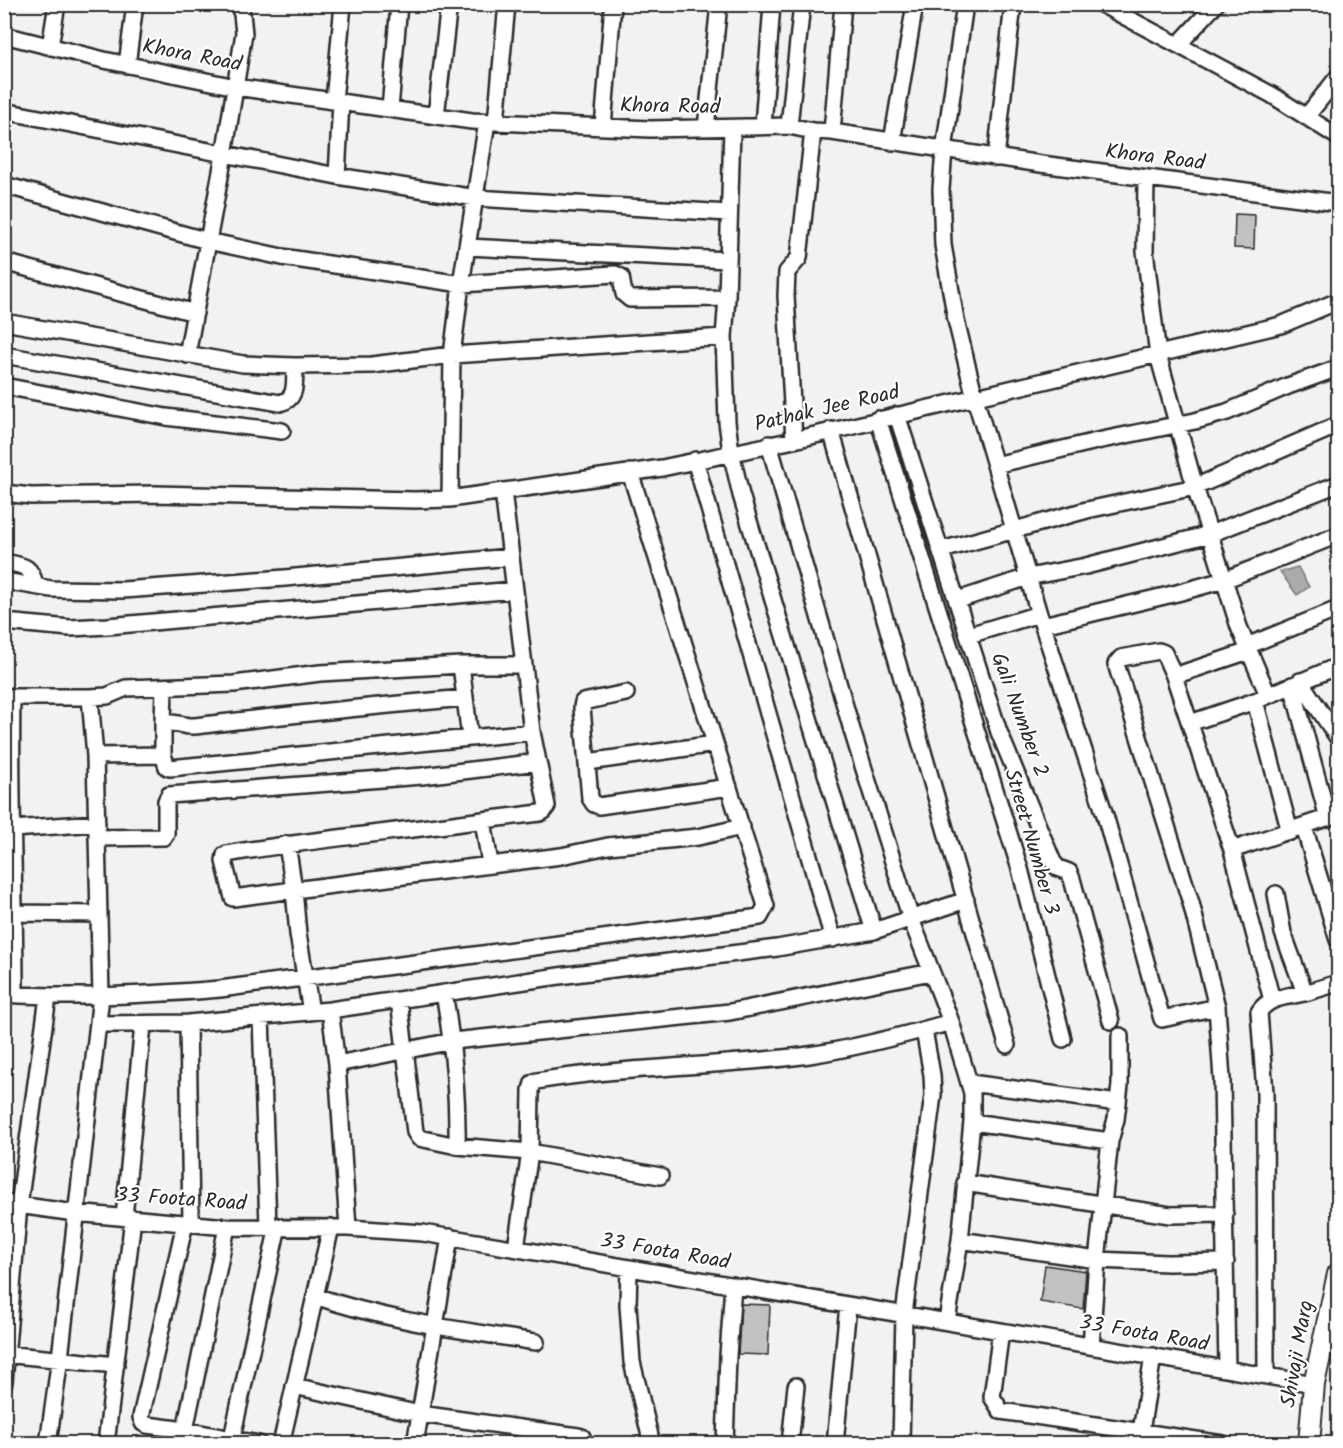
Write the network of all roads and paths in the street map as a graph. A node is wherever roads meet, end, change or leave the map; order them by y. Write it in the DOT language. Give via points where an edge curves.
graph roads {
  1 [pos="57,4"];
  2 [pos="135,4"];
  3 [pos="238,4"];
  4 [pos="344,4"];
  5 [pos="399,4"];
  6 [pos="449,4"];
  7 [pos="507,4"];
  8 [pos="614,4"];
  9 [pos="719,4"];
  10 [pos="772,4"];
  11 [pos="802,4"];
  12 [pos="843,4"];
  13 [pos="915,4"];
  14 [pos="965,4"];
  15 [pos="1013,4"];
  16 [pos="1101,4"];
  17 [pos="1216,4"];
  18 [pos="4,35"];
  19 [pos="1178,45"];
  20 [pos="50,47"];
  21 [pos="127,64"];
  22 [pos="1338,77"];
  23 [pos="236,87"];
  24 [pos="337,101"];
  25 [pos="390,109"];
  26 [pos="4,111"];
  27 [pos="436,116"];
  28 [pos="1306,117"];
  29 [pos="492,122"];
  30 [pos="763,126"];
  31 [pos="789,126"];
  32 [pos="603,127"];
  33 [pos="706,128"];
  34 [pos="732,128"];
  35 [pos="813,131"];
  36 [pos="832,132"];
  37 [pos="1338,137"];
  38 [pos="892,142"];
  39 [pos="944,150"];
  40 [pos="224,154"];
  41 [pos="996,158"];
  42 [pos="337,176"];
  43 [pos="1146,178"];
  44 [pos="4,185"];
  45 [pos="476,198"];
  46 [pos="1338,203"];
  47 [pos="729,213"];
  48 [pos="208,241"];
  49 [pos="468,247"];
  50 [pos="728,260"];
  51 [pos="4,262"];
  52 [pos="461,284"];
  53 [pos="728,298"];
  54 [pos="1338,301"];
  55 [pos="195,313"];
  56 [pos="4,322"];
  57 [pos="724,337"];
  58 [pos="4,355"];
  59 [pos="188,355"];
  60 [pos="452,355"];
  61 [pos="1158,355"];
  62 [pos="294,366"];
  63 [pos="1338,368"];
  64 [pos="4,386"];
  65 [pos="975,398"];
  66 [pos="897,415"];
  67 [pos="878,419"];
  68 [pos="1177,424"];
  69 [pos="1338,425"];
  70 [pos="831,430"];
  71 [pos="282,431"];
  72 [pos="794,440"];
  73 [pos="769,444"];
  74 [pos="731,452"];
  75 [pos="695,460"];
  76 [pos="995,465"];
  77 [pos="630,472"];
  78 [pos="1338,484"];
  79 [pos="1195,487"];
  80 [pos="503,491"];
  81 [pos="4,493"];
  82 [pos="450,499"];
  83 [pos="1014,529"];
  84 [pos="1210,534"];
  85 [pos="1338,535"];
  86 [pos="942,550"];
  87 [pos="510,557"];
  88 [pos="4,562"];
  89 [pos="1028,577"];
  90 [pos="4,580"];
  91 [pos="1224,580"];
  92 [pos="35,585"];
  93 [pos="514,590"];
  94 [pos="958,600"];
  95 [pos="1338,609"];
  96 [pos="1041,620"];
  97 [pos="4,622"];
  98 [pos="969,635"];
  99 [pos="1248,649"];
  100 [pos="461,665"];
  101 [pos="523,665"];
  102 [pos="1338,666"];
  103 [pos="1174,676"];
  104 [pos="1296,683"];
  105 [pos="164,688"];
  106 [pos="626,693"];
  107 [pos="8,697"];
  108 [pos="90,698"];
  109 [pos="465,698"];
  110 [pos="1262,698"];
  111 [pos="163,723"];
  112 [pos="1190,723"];
  113 [pos="532,732"];
  114 [pos="470,738"];
  115 [pos="1338,738"];
  116 [pos="714,744"];
  117 [pos="164,755"];
  118 [pos="95,756"];
  119 [pos="538,762"];
  120 [pos="588,762"];
  121 [pos="729,787"];
  122 [pos="1335,816"];
  123 [pos="483,820"];
  124 [pos="742,827"];
  125 [pos="13,829"];
  126 [pos="1297,829"];
  127 [pos="97,830"];
  128 [pos="287,844"];
  129 [pos="1232,850"];
  130 [pos="490,864"];
  131 [pos="294,890"];
  132 [pos="1276,894"];
  133 [pos="966,900"];
  134 [pos="15,913"];
  135 [pos="99,914"];
  136 [pos="910,919"];
  137 [pos="874,931"];
  138 [pos="833,939"];
  139 [pos="1338,940"];
  140 [pos="931,972"];
  141 [pos="305,977"];
  142 [pos="1338,983"];
  143 [pos="444,993"];
  144 [pos="1305,993"];
  145 [pos="10,994"];
  146 [pos="101,996"];
  147 [pos="48,997"];
  148 [pos="399,1000"];
  149 [pos="1272,1000"];
  150 [pos="1217,1007"];
  151 [pos="330,1010"];
  152 [pos="311,1012"];
  153 [pos="261,1016"];
  154 [pos="1111,1021"];
  155 [pos="951,1022"];
  156 [pos="188,1023"];
  157 [pos="99,1024"];
  158 [pos="143,1025"];
  159 [pos="924,1030"];
  160 [pos="1120,1036"];
  161 [pos="1063,1039"];
  162 [pos="453,1041"];
  163 [pos="1007,1045"];
  164 [pos="405,1051"];
  165 [pos="337,1064"];
  166 [pos="970,1083"];
  167 [pos="1118,1103"];
  168 [pos="972,1122"];
  169 [pos="1110,1141"];
  170 [pos="457,1146"];
  171 [pos="530,1152"];
  172 [pos="660,1176"];
  173 [pos="965,1184"];
  174 [pos="12,1204"];
  175 [pos="1103,1206"];
  176 [pos="75,1213"];
  177 [pos="1225,1214"];
  178 [pos="129,1218"];
  179 [pos="188,1224"];
  180 [pos="273,1226"];
  181 [pos="227,1227"];
  182 [pos="331,1227"];
  183 [pos="348,1228"];
  184 [pos="450,1237"];
  185 [pos="960,1240"];
  186 [pos="516,1248"];
  187 [pos="1097,1260"];
  188 [pos="1226,1262"];
  189 [pos="629,1268"];
  190 [pos="1338,1274"];
  191 [pos="733,1285"];
  192 [pos="315,1296"];
  193 [pos="848,1305"];
  194 [pos="904,1314"];
  195 [pos="947,1321"];
  196 [pos="435,1326"];
  197 [pos="1001,1330"];
  198 [pos="536,1342"];
  199 [pos="1091,1346"];
  200 [pos="6,1354"];
  201 [pos="1153,1356"];
  202 [pos="60,1358"];
  203 [pos="116,1365"];
  204 [pos="1227,1369"];
  205 [pos="1266,1375"];
  206 [pos="4,1382"];
  207 [pos="1314,1384"];
  208 [pos="294,1386"];
  209 [pos="796,1386"];
  210 [pos="420,1414"];
  211 [pos="184,1437"];
  212 [pos="1140,1437"];
  213 [pos="231,1438"];
  214 [pos="48,1443"];
  215 [pos="106,1443"];
  216 [pos="259,1443"];
  217 [pos="281,1443"];
  218 [pos="415,1443"];
  219 [pos="583,1443"];
  220 [pos="652,1443"];
  221 [pos="725,1443"];
  222 [pos="790,1443"];
  223 [pos="835,1443"];
  224 [pos="901,1443"];
  225 [pos="1223,1443"];
  226 [pos="1309,1443"];
  1 -- 20 [label="street"];
  2 -- 21 [label="street"];
  3 -- 23 [label="street" via="244,33"];
  4 -- 24 [label="street"];
  5 -- 25 [label="street"];
  6 -- 27 [label="street"];
  7 -- 29 [label="street"];
  8 -- 32 [label="street"];
  9 -- 33 [label="street"];
  10 -- 30 [label="street"];
  11 -- 31 [label="street"];
  12 -- 36 [label="street"];
  13 -- 38 [label="street"];
  14 -- 39 [label="street"];
  15 -- 41 [label="street"];
  16 -- 19 [label="street"];
  17 -- 19 [label="street"];
  18 -- 20 [label="street, Khora Road"];
  19 -- 28 [label="street"];
  20 -- 21 [label="street, Khora Road"];
  21 -- 23 [label="street, Khora Road"];
  22 -- 28 [label="street"];
  23 -- 24 [label="street, Khora Road"];
  23 -- 40 [label="street"];
  24 -- 25 [label="street, Khora Road"];
  24 -- 42 [label="street"];
  25 -- 27 [label="street, Khora Road"];
  26 -- 40 [label="street"];
  27 -- 29 [label="street, Khora Road"];
  28 -- 37 [label="street"];
  29 -- 32 [label="street, Khora Road"];
  29 -- 45 [label="street"];
  30 -- 31 [label="street, Khora Road"];
  30 -- 34 [label="street, Khora Road"];
  31 -- 35 [label="street, Khora Road"];
  32 -- 33 [label="street, Khora Road"];
  33 -- 34 [label="street, Khora Road"];
  34 -- 47 [label="street"];
  35 -- 36 [label="street, Khora Road"];
  35 -- 72 [label="street" via="799,258 787,272"];
  36 -- 38 [label="street, Khora Road"];
  38 -- 39 [label="street, Khora Road"];
  39 -- 41 [label="street, Khora Road"];
  39 -- 65 [label="street" via="943,245"];
  40 -- 42 [label="street"];
  40 -- 48 [label="street"];
  41 -- 43 [label="street, Khora Road"];
  42 -- 45 [label="street"];
  43 -- 46 [label="street, Khora Road"];
  43 -- 61 [label="street" via="1145,251"];
  44 -- 48 [label="street"];
  45 -- 47 [label="street"];
  45 -- 49 [label="street"];
  47 -- 50 [label="street"];
  48 -- 52 [label="street" via="282,257"];
  48 -- 55 [label="street"];
  49 -- 50 [label="street"];
  49 -- 52 [label="street"];
  50 -- 53 [label="street"];
  51 -- 55 [label="street"];
  52 -- 53 [label="street" via="615,274 621,277 624,294 630,299"];
  52 -- 60 [label="street"];
  53 -- 57 [label="street"];
  54 -- 61 [label="street, Pathak Jee Road" via="1281,325"];
  55 -- 59 [label="street"];
  56 -- 59 [label="street"];
  57 -- 60 [label="street"];
  57 -- 74 [label="street"];
  58 -- 62 [label="street" via="280,404 294,395"];
  59 -- 62 [label="street" via="243,364"];
  60 -- 62 [label="street" via="372,365"];
  60 -- 82 [label="street"];
  61 -- 65 [label="street, Pathak Jee Road"];
  61 -- 68 [label="street"];
  63 -- 68 [label="street" via="1227,412"];
  64 -- 71 [label="street" via="166,417"];
  65 -- 66 [label="street, Pathak Jee Road"];
  65 -- 76 [label="street"];
  66 -- 67 [label="street, Pathak Jee Road"];
  66 -- 86 [label="street, Gali Number 2"];
  67 -- 70 [label="street, Pathak Jee Road"];
  67 -- 161 [label="street, Street Number 3" via="1020,869"];
  68 -- 76 [label="street"];
  68 -- 79 [label="street"];
  69 -- 79 [label="street"];
  70 -- 72 [label="street, Pathak Jee Road"];
  70 -- 133 [label="street"];
  72 -- 73 [label="street, Pathak Jee Road"];
  73 -- 74 [label="street, Pathak Jee Road"];
  73 -- 136 [label="street"];
  74 -- 75 [label="street, Pathak Jee Road"];
  74 -- 137 [label="street"];
  75 -- 77 [label="street, Pathak Jee Road"];
  75 -- 138 [label="street"];
  76 -- 83 [label="street"];
  77 -- 80 [label="street, Pathak Jee Road"];
  77 -- 116 [label="street"];
  78 -- 84 [label="street"];
  79 -- 83 [label="street"];
  79 -- 84 [label="street"];
  80 -- 82 [label="street, Pathak Jee Road"];
  80 -- 87 [label="street"];
  81 -- 82 [label="street, Pathak Jee Road"];
  83 -- 86 [label="street"];
  83 -- 89 [label="street"];
  84 -- 89 [label="street"];
  84 -- 91 [label="street"];
  85 -- 91 [label="street"];
  86 -- 94 [label="street, Gali Number 2"];
  87 -- 92 [label="street" via="123,590 51,589"];
  87 -- 93 [label="street"];
  88 -- 92 [label="street" via="26,567"];
  89 -- 94 [label="street"];
  89 -- 96 [label="street"];
  90 -- 92 [label="street"];
  91 -- 96 [label="street"];
  91 -- 99 [label="street"];
  93 -- 97 [label="street" via="108,626 70,628"];
  93 -- 101 [label="street"];
  94 -- 98 [label="street, Gali Number 2"];
  95 -- 99 [label="street"];
  96 -- 98 [label="street"];
  96 -- 150 [label="street" via="1105,815 1162,1019"];
  98 -- 154 [label="street, Gali Number 2" via="999,732 1053,862 1069,872 1072,879"];
  99 -- 103 [label="street"];
  99 -- 110 [label="street"];
  100 -- 101 [label="street"];
  100 -- 105 [label="street"];
  100 -- 109 [label="street"];
  101 -- 113 [label="street"];
  102 -- 104 [label="street"];
  103 -- 112 [label="street"];
  103 -- 150 [label="street" via="1168,659 1159,651 1121,658 1116,664 1191,903"];
  104 -- 110 [label="street"];
  104 -- 115 [label="street"];
  104 -- 122 [label="street"];
  105 -- 108 [label="street" via="126,688"];
  105 -- 111 [label="street"];
  106 -- 120 [label="street" via="583,702"];
  107 -- 108 [label="street"];
  107 -- 125 [label="street"];
  108 -- 118 [label="street"];
  109 -- 111 [label="street" via="190,726"];
  109 -- 114 [label="street"];
  110 -- 112 [label="street"];
  110 -- 126 [label="street"];
  111 -- 117 [label="street"];
  112 -- 129 [label="street"];
  113 -- 114 [label="street"];
  113 -- 119 [label="street"];
  114 -- 117 [label="street" via="170,768"];
  116 -- 120 [label="street"];
  116 -- 121 [label="street"];
  117 -- 118 [label="street"];
  118 -- 127 [label="street"];
  119 -- 123 [label="street" via="546,800 544,811"];
  119 -- 127 [label="street" via="422,776 169,795 165,836"];
  120 -- 121 [label="street" via="590,798 599,806"];
  121 -- 124 [label="street"];
  122 -- 126 [label="street"];
  123 -- 128 [label="street"];
  123 -- 130 [label="street"];
  124 -- 130 [label="street" via="698,837"];
  124 -- 141 [label="street" via="766,906 760,917"];
  125 -- 127 [label="street"];
  125 -- 134 [label="street"];
  126 -- 129 [label="street"];
  126 -- 139 [label="street"];
  127 -- 135 [label="street"];
  128 -- 131 [label="street"];
  128 -- 131 [label="street" via="227,854 224,861 232,898"];
  129 -- 149 [label="street"];
  130 -- 131 [label="street"];
  131 -- 141 [label="street"];
  132 -- 144 [label="street" via="1283,933"];
  133 -- 136 [label="street"];
  133 -- 163 [label="street"];
  134 -- 135 [label="street"];
  134 -- 145 [label="street"];
  135 -- 146 [label="street"];
  136 -- 137 [label="street"];
  136 -- 140 [label="street"];
  137 -- 138 [label="street"];
  138 -- 143 [label="street"];
  140 -- 155 [label="street"];
  140 -- 162 [label="street" via="730,1012"];
  141 -- 146 [label="street" via="220,989"];
  141 -- 152 [label="street"];
  142 -- 144 [label="street"];
  143 -- 148 [label="street"];
  143 -- 162 [label="street"];
  144 -- 149 [label="street"];
  145 -- 147 [label="street"];
  146 -- 147 [label="street"];
  146 -- 157 [label="street"];
  147 -- 174 [label="street"];
  148 -- 151 [label="street"];
  148 -- 164 [label="street"];
  149 -- 205 [label="street" via="1259,1012 1264,1093"];
  150 -- 177 [label="street"];
  151 -- 152 [label="street"];
  151 -- 165 [label="street"];
  152 -- 153 [label="street"];
  153 -- 156 [label="street"];
  153 -- 180 [label="street"];
  155 -- 159 [label="street"];
  155 -- 166 [label="street"];
  156 -- 158 [label="street"];
  156 -- 179 [label="street"];
  157 -- 158 [label="street"];
  157 -- 176 [label="street"];
  158 -- 178 [label="street"];
  159 -- 171 [label="street" via="810,1055 578,1074 537,1081 531,1090"];
  159 -- 194 [label="street" via="933,1095"];
  160 -- 167 [label="street"];
  162 -- 164 [label="street"];
  162 -- 170 [label="street"];
  164 -- 165 [label="street"];
  164 -- 170 [label="street" via="415,1132 428,1142"];
  165 -- 183 [label="street"];
  166 -- 167 [label="street"];
  166 -- 168 [label="street"];
  167 -- 169 [label="street"];
  168 -- 169 [label="street"];
  168 -- 173 [label="street"];
  169 -- 175 [label="street"];
  170 -- 171 [label="street"];
  171 -- 172 [label="street"];
  171 -- 186 [label="street"];
  173 -- 175 [label="street"];
  173 -- 185 [label="street"];
  174 -- 176 [label="street, 33 Foota Road"];
  174 -- 200 [label="street"];
  175 -- 177 [label="street" via="1170,1215"];
  175 -- 187 [label="street"];
  176 -- 178 [label="street, 33 Foota Road"];
  176 -- 202 [label="street"];
  177 -- 188 [label="street"];
  178 -- 179 [label="street, 33 Foota Road"];
  178 -- 203 [label="street"];
  179 -- 181 [label="street, 33 Foota Road"];
  179 -- 211 [label="street" via="141,1417 147,1425"];
  180 -- 181 [label="street, 33 Foota Road"];
  180 -- 182 [label="street, 33 Foota Road"];
  180 -- 213 [label="street"];
  181 -- 211 [label="street"];
  182 -- 183 [label="street, 33 Foota Road"];
  182 -- 192 [label="street"];
  183 -- 184 [label="street, 33 Foota Road"];
  184 -- 186 [label="street, 33 Foota Road"];
  184 -- 196 [label="street"];
  185 -- 187 [label="street"];
  185 -- 195 [label="street"];
  186 -- 189 [label="street, 33 Foota Road"];
  187 -- 188 [label="street"];
  187 -- 199 [label="street"];
  188 -- 204 [label="street"];
  189 -- 191 [label="street, 33 Foota Road"];
  189 -- 220 [label="street" via="632,1362"];
  190 -- 207 [label="main road, Shivaji Marg"];
  191 -- 193 [label="street, 33 Foota Road"];
  191 -- 221 [label="street"];
  192 -- 196 [label="street" via="390,1318"];
  192 -- 208 [label="street"];
  193 -- 194 [label="street, 33 Foota Road"];
  193 -- 223 [label="street"];
  194 -- 195 [label="street, 33 Foota Road"];
  194 -- 224 [label="street"];
  195 -- 197 [label="street, 33 Foota Road"];
  196 -- 198 [label="street"];
  196 -- 210 [label="street"];
  197 -- 199 [label="street, 33 Foota Road"];
  197 -- 212 [label="street" via="992,1397 1001,1411"];
  199 -- 201 [label="street, 33 Foota Road"];
  200 -- 202 [label="street"];
  200 -- 206 [label="street"];
  201 -- 204 [label="street, 33 Foota Road"];
  201 -- 212 [label="street"];
  202 -- 203 [label="street"];
  202 -- 214 [label="street"];
  203 -- 215 [label="street"];
  204 -- 205 [label="street, 33 Foota Road"];
  205 -- 207 [label="street, 33 Foota Road"];
  207 -- 226 [label="main road, Shivaji Marg"];
  208 -- 210 [label="street"];
  208 -- 217 [label="street"];
  209 -- 222 [label="street"];
  210 -- 218 [label="street"];
  210 -- 219 [label="street" via="578,1436"];
  211 -- 213 [label="street"];
  212 -- 225 [label="street"];
  213 -- 216 [label="street"];
}
